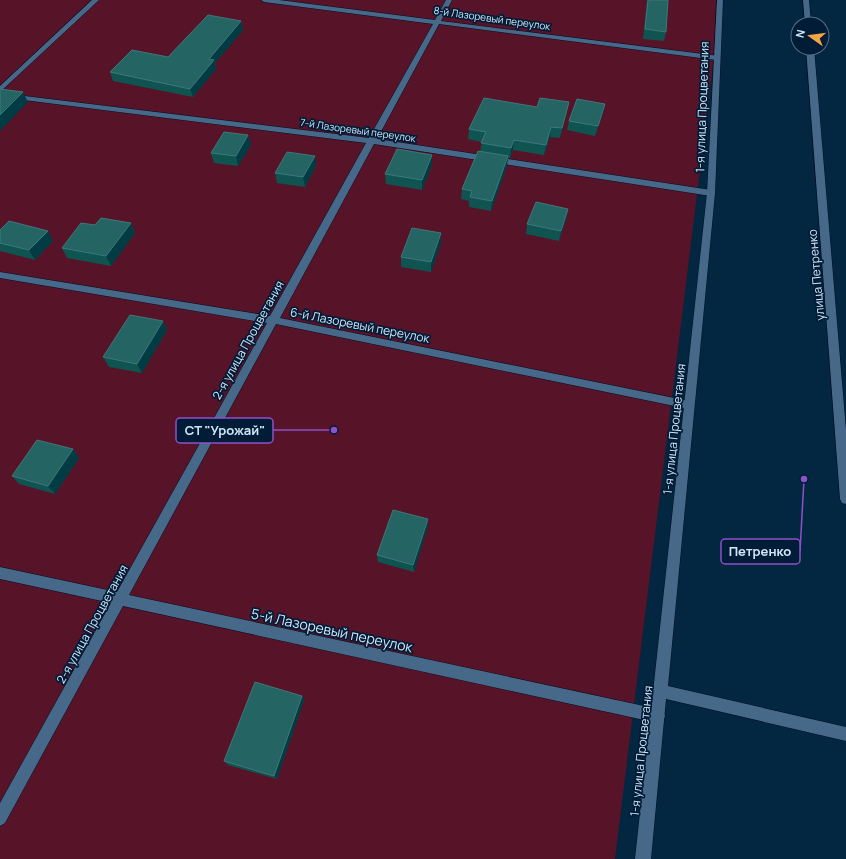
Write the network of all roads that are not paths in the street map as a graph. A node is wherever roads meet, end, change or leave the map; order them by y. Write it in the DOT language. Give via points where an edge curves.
graph roads {
  1 [pos="96,0"];
  2 [pos="264,0"];
  3 [pos="449,0"];
  4 [pos="720,0"];
  5 [pos="806,0"];
  6 [pos="807,16"];
  7 [pos="437,21"];
  8 [pos="811,56"];
  9 [pos="716,58"];
  10 [pos="0,90"];
  11 [pos="0,95"];
  12 [pos="372,141"];
  13 [pos="711,193"];
  14 [pos="0,275"];
  15 [pos="273,320"];
  16 [pos="689,405"];
  17 [pos="846,499"];
  18 [pos="0,573"];
  19 [pos="120,600"];
  20 [pos="660,691"];
  21 [pos="658,716"];
  22 [pos="846,734"];
  23 [pos="0,818"];
  24 [pos="643,859"];
  1 -- 10 [label="street"];
  2 -- 7 [label="street, 8-й Лазоревый переулок"];
  3 -- 7 [label="street, 2-я улица Процветания"];
  4 -- 9 [label="street, 1-я улица Процветания"];
  5 -- 6 [label="street"];
  7 -- 9 [label="street, 8-й Лазоревый переулок"];
  7 -- 12 [label="street, 2-я улица Процветания"];
  8 -- 17 [label="street, улица Петренко"];
  9 -- 13 [label="street, 1-я улица Процветания"];
  11 -- 12 [label="street, 7-й Лазоревый переулок"];
  12 -- 13 [label="street, 7-й Лазоревый переулок"];
  12 -- 15 [label="street, 2-я улица Процветания"];
  13 -- 16 [label="street, 1-я улица Процветания"];
  14 -- 15 [label="street, 6-й Лазоревый переулок"];
  15 -- 16 [label="street, 6-й Лазоревый переулок"];
  15 -- 19 [label="street, 2-я улица Процветания"];
  16 -- 20 [label="street, 1-я улица Процветания"];
  18 -- 19 [label="street, 5-й Лазоревый переулок"];
  19 -- 21 [label="street, 5-й Лазоревый переулок"];
  19 -- 23 [label="street, 2-я улица Процветания"];
  20 -- 21 [label="street, 1-я улица Процветания"];
  20 -- 22 [label="street"];
  21 -- 24 [label="street, 1-я улица Процветания"];
}
